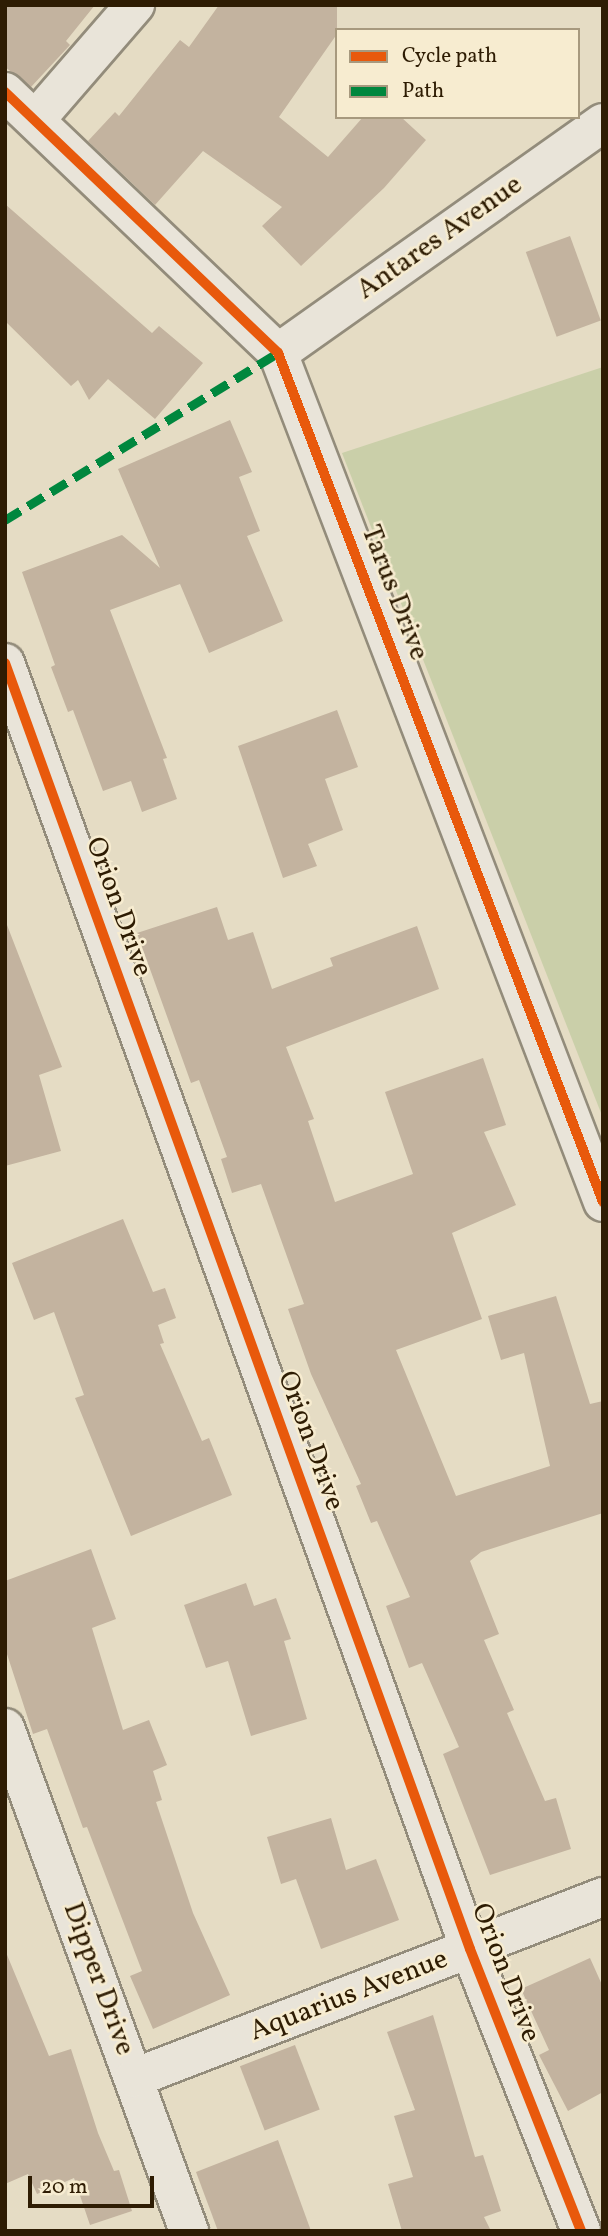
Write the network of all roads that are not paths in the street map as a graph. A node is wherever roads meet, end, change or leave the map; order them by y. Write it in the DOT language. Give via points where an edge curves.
graph roads {
  1 [pos="135,5"];
  2 [pos="5,92"];
  3 [pos="37,118"];
  4 [pos="603,123"];
  5 [pos="278,353"];
  6 [pos="5,663"];
  7 [pos="603,1202"];
  8 [pos="5,1728"];
  9 [pos="603,1897"];
  10 [pos="470,1949"];
  11 [pos="134,2078"];
  12 [pos="189,2231"];
  13 [pos="581,2231"];
  1 -- 3 [label="street"];
  2 -- 3 [label="street, Tarus Drive"];
  3 -- 5 [label="street, Tarus Drive"];
  4 -- 5 [label="street, Antares Avenue"];
  5 -- 7 [label="street, Tarus Drive"];
  6 -- 10 [label="street, Orion Drive"];
  8 -- 11 [label="street, Dipper Drive"];
  9 -- 10 [label="street, Aquarius Avenue"];
  10 -- 11 [label="street, Aquarius Avenue"];
  10 -- 13 [label="street, Orion Drive"];
  11 -- 12 [label="street, Dipper Drive"];
}
